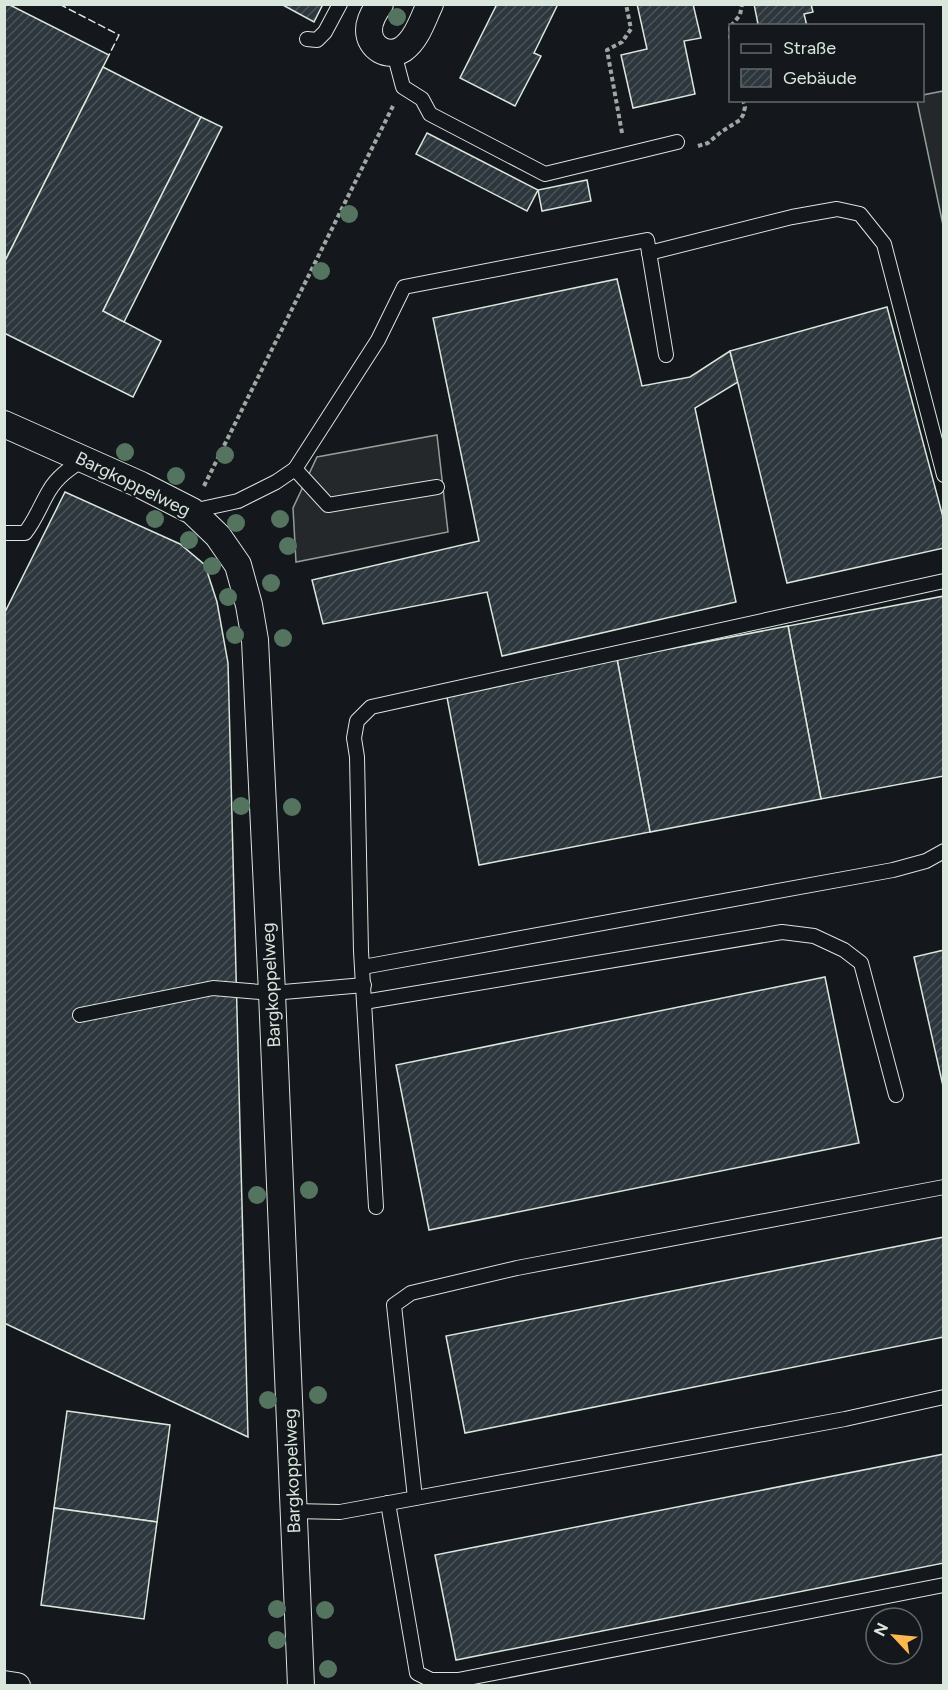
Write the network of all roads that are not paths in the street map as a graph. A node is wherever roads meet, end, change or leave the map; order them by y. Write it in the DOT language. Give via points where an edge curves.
graph roads {
  1 [pos="340,4"];
  2 [pos="380,4"];
  3 [pos="430,4"];
  4 [pos="307,39"];
  5 [pos="394,53"];
  6 [pos="678,142"];
  7 [pos="649,253"];
  8 [pos="666,355"];
  9 [pos="4,424"];
  10 [pos="84,459"];
  11 [pos="295,469"];
  12 [pos="944,475"];
  13 [pos="437,487"];
  14 [pos="192,511"];
  15 [pos="4,533"];
  16 [pos="944,581"];
  17 [pos="944,851"];
  18 [pos="363,967"];
  19 [pos="364,985"];
  20 [pos="272,993"];
  21 [pos="364,1002"];
  22 [pos="80,1015"];
  23 [pos="896,1095"];
  24 [pos="944,1187"];
  25 [pos="376,1207"];
  26 [pos="944,1398"];
  27 [pos="415,1498"];
  28 [pos="388,1503"];
  29 [pos="294,1511"];
  30 [pos="944,1585"];
  31 [pos="4,1684"];
  32 [pos="17,1686"];
  33 [pos="301,1686"];
  1 -- 4 [label="lane" via="325,32 317,40"];
  2 -- 5 [label="street" via="369,33 378,49"];
  3 -- 5 [label="street" via="414,38"];
  5 -- 6 [label="lane" via="403,87 422,99 430,114 545,174"];
  7 -- 8 [label="lane"];
  7 -- 11 [label="lane" via="647,240 404,287 378,340"];
  7 -- 12 [label="lane" via="825,211 837,209 860,214 884,244"];
  9 -- 10 [label="street, Bargkoppelweg"];
  10 -- 14 [label="street, Bargkoppelweg"];
  10 -- 15 [label="lane" via="63,474 49,491 25,533"];
  11 -- 13 [label="lane" via="328,505"];
  11 -- 14 [label="lane" via="238,501"];
  14 -- 20 [label="street, Bargkoppelweg" via="218,536 238,565 255,640"];
  16 -- 18 [label="lane" via="371,707 357,721 354,738"];
  17 -- 18 [label="lane" via="926,861 892,870"];
  18 -- 19 [label="lane"];
  19 -- 20 [label="lane"];
  19 -- 21 [label="lane"];
  20 -- 22 [label="lane" via="213,988"];
  20 -- 29 [label="street, Bargkoppelweg"];
  21 -- 23 [label="lane" via="782,932 814,936 861,963"];
  21 -- 25 [label="lane"];
  24 -- 27 [label="lane" via="517,1268 411,1293 394,1305"];
  26 -- 27 [label="lane"];
  27 -- 28 [label="lane"];
  28 -- 29 [label="lane" via="340,1512"];
  28 -- 30 [label="lane" via="417,1673 431,1680 458,1680"];
  29 -- 33 [label="street, Bargkoppelweg"];
  31 -- 32 [label="street"];
}
